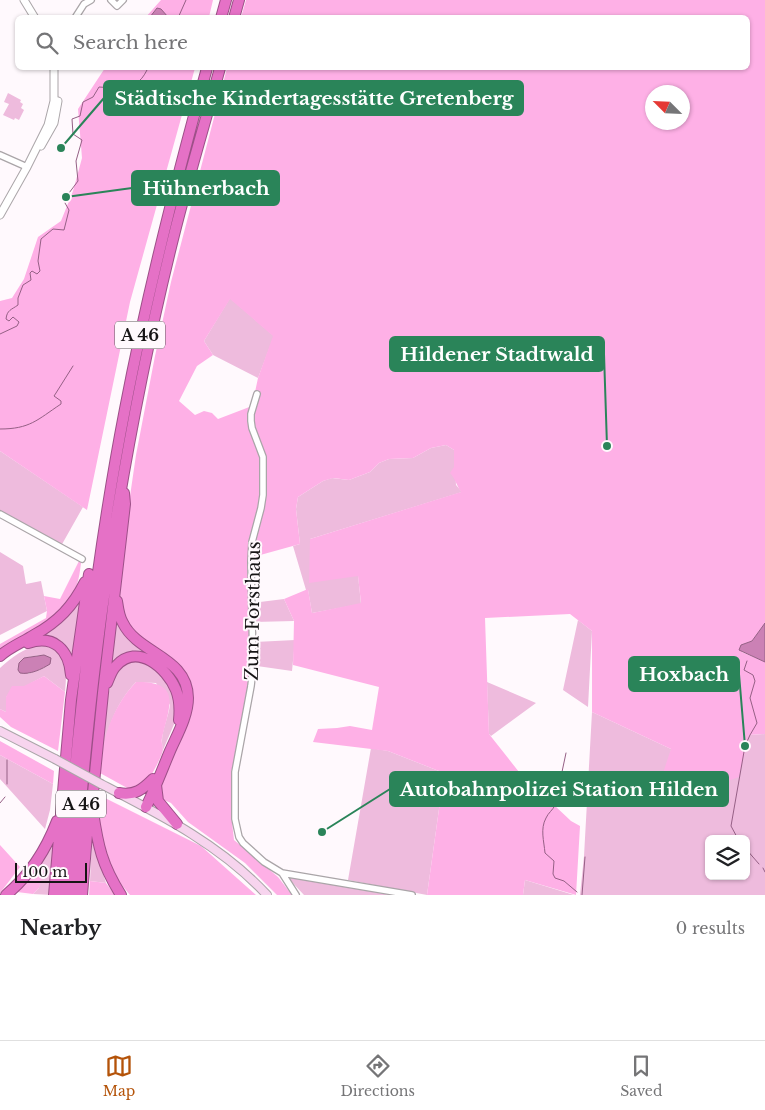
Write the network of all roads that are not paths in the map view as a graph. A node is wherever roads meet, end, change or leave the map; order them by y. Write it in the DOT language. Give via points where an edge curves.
graph roads {
  1 [pos="24,0"];
  2 [pos="91,0"];
  3 [pos="111,0"];
  4 [pos="123,0"];
  5 [pos="226,0"];
  6 [pos="239,0"];
  7 [pos="33,15"];
  8 [pos="77,15"];
  9 [pos="222,15"];
  10 [pos="235,15"];
  11 [pos="54,70"];
  12 [pos="54,70"];
  13 [pos="207,70"];
  14 [pos="219,70"];
  15 [pos="0,154"];
  16 [pos="27,167"];
  17 [pos="0,215"];
  18 [pos="258,394"];
  19 [pos="123,477"];
  20 [pos="0,514"];
  21 [pos="104,531"];
  22 [pos="82,559"];
  23 [pos="89,574"];
  24 [pos="115,586"];
  25 [pos="0,656"];
  26 [pos="0,662"];
  27 [pos="72,688"];
  28 [pos="103,693"];
  29 [pos="90,714"];
  30 [pos="0,731"];
  31 [pos="154,782"];
  32 [pos="119,793"];
  33 [pos="92,803"];
  34 [pos="143,806"];
  35 [pos="62,811"];
  36 [pos="177,824"];
  37 [pos="87,828"];
  38 [pos="282,873"];
  39 [pos="6,895"];
  40 [pos="54,895"];
  41 [pos="64,895"];
  42 [pos="73,895"];
  43 [pos="82,895"];
  44 [pos="121,895"];
  45 [pos="267,895"];
  46 [pos="296,895"];
  47 [pos="412,895"];
  1 -- 7 [label="street"];
  2 -- 8 [label="street"];
  3 -- 4 [label="street" via="117,6"];
  5 -- 9 [label="highway"];
  6 -- 10 [label="highway"];
  11 -- 16 [label="street" via="58,93 56,114 50,133"];
  12 -- 16 [label="street" via="52,113"];
  13 -- 21 [label="highway, A 46" via="138,342"];
  14 -- 19 [label="highway, A 46" via="174,236"];
  15 -- 16 [label="street"];
  16 -- 17 [label="street"];
  18 -- 38 [label="street, Zum Forsthaus" via="251,422 263,457 263,495 252,542 253,668 235,772 235,819 243,843"];
  19 -- 24 [label="highway" via="125,504"];
  19 -- 29 [label="highway, A 46" via="108,564"];
  20 -- 22 [label="street"];
  21 -- 23 [label="highway"];
  21 -- 41 [label="highway, A 46" via="80,710"];
  23 -- 25 [label="highway" via="64,615"];
  23 -- 27 [label="highway"];
  24 -- 28 [label="highway"];
  24 -- 31 [label="highway" via="123,624 135,638 173,664 187,689 182,724"];
  26 -- 27 [label="highway" via="28,643 50,642 67,656"];
  27 -- 35 [label="highway"];
  28 -- 31 [label="highway" via="116,666 132,657 154,661 172,682 180,700 179,720"];
  28 -- 33 [label="highway"];
  29 -- 37 [label="highway" via="94,754"];
  29 -- 42 [label="highway, A 46"];
  30 -- 32 [label="main road, bridge"];
  31 -- 32 [label="highway" via="136,793"];
  31 -- 34 [label="highway"];
  31 -- 36 [label="highway" via="158,801"];
  32 -- 34 [label="main road"];
  33 -- 37 [label="highway"];
  33 -- 44 [label="highway" via="100,852"];
  34 -- 36 [label="main road"];
  35 -- 39 [label="highway" via="40,857"];
  35 -- 40 [label="highway"];
  36 -- 45 [label="main road" via="223,855"];
  37 -- 43 [label="highway"];
  38 -- 46 [label="street, Zum Forsthaus"];
  38 -- 47 [label="street"];
}
